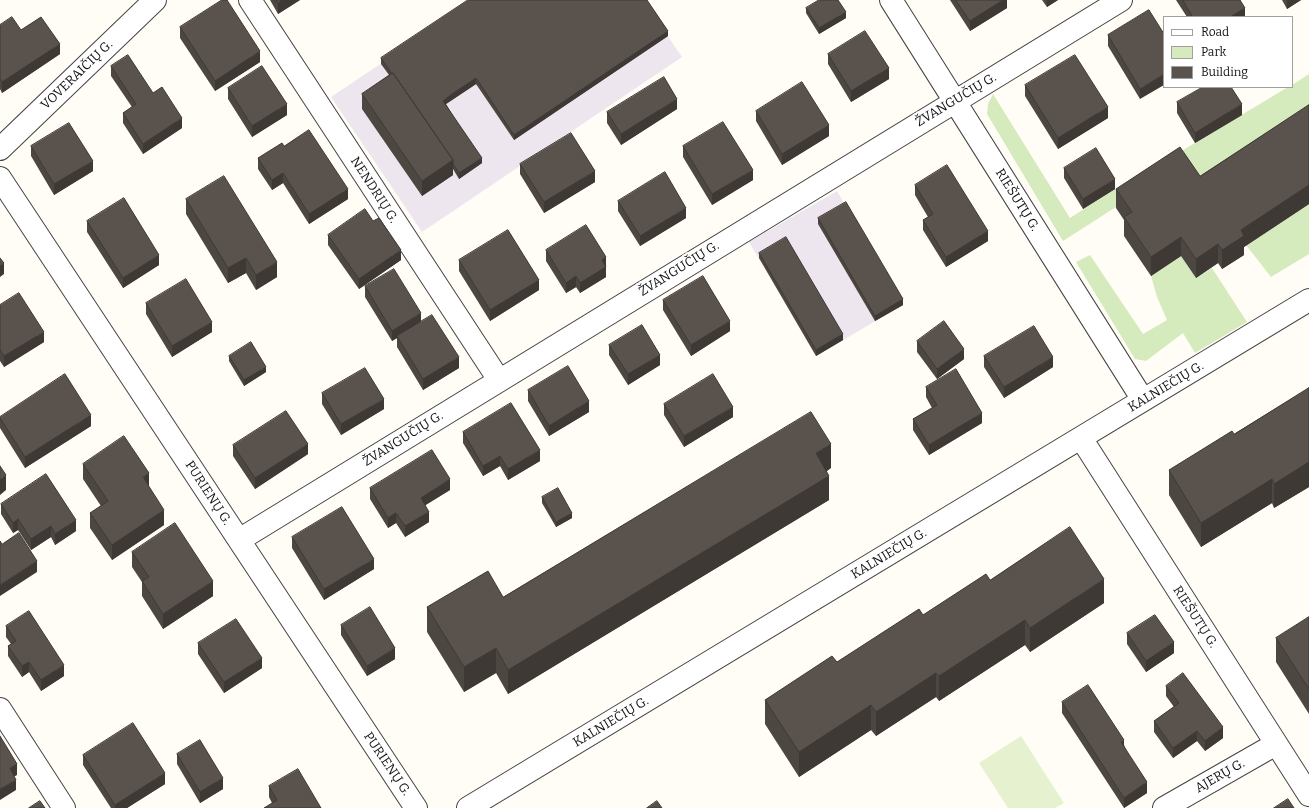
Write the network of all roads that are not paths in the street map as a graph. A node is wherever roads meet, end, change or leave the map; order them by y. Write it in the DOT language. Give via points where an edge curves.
graph roads {
  1 [pos="155,0"];
  2 [pos="250,0"];
  3 [pos="890,0"];
  4 [pos="1121,0"];
  5 [pos="954,101"];
  6 [pos="0,149"];
  7 [pos="0,178"];
  8 [pos="1309,300"];
  9 [pos="499,380"];
  10 [pos="1143,400"];
  11 [pos="1081,438"];
  12 [pos="239,540"];
  13 [pos="0,709"];
  14 [pos="1276,744"];
  15 [pos="1309,795"];
  16 [pos="64,808"];
  17 [pos="416,808"];
  18 [pos="468,808"];
  19 [pos="1164,808"];
  1 -- 6 [label="street, VOVERAIČIŲ G."];
  2 -- 9 [label="street, NENDRIŲ G."];
  3 -- 5 [label="street, RIEŠUTŲ G."];
  4 -- 5 [label="street, ŽVANGUČIŲ G."];
  5 -- 9 [label="street, ŽVANGUČIŲ G."];
  5 -- 10 [label="street, RIEŠUTŲ G."];
  7 -- 12 [label="street, PURIENŲ G."];
  8 -- 10 [label="street, KALNIEČIŲ G."];
  9 -- 12 [label="street, ŽVANGUČIŲ G."];
  10 -- 11 [label="street, KALNIEČIŲ G."];
  11 -- 14 [label="street, RIEŠUTŲ G."];
  11 -- 18 [label="street, KALNIEČIŲ G."];
  12 -- 17 [label="street, PURIENŲ G."];
  13 -- 16 [label="street"];
  14 -- 15 [label="street, RIEŠUTŲ G."];
  14 -- 19 [label="street, AJERŲ G."];
}
